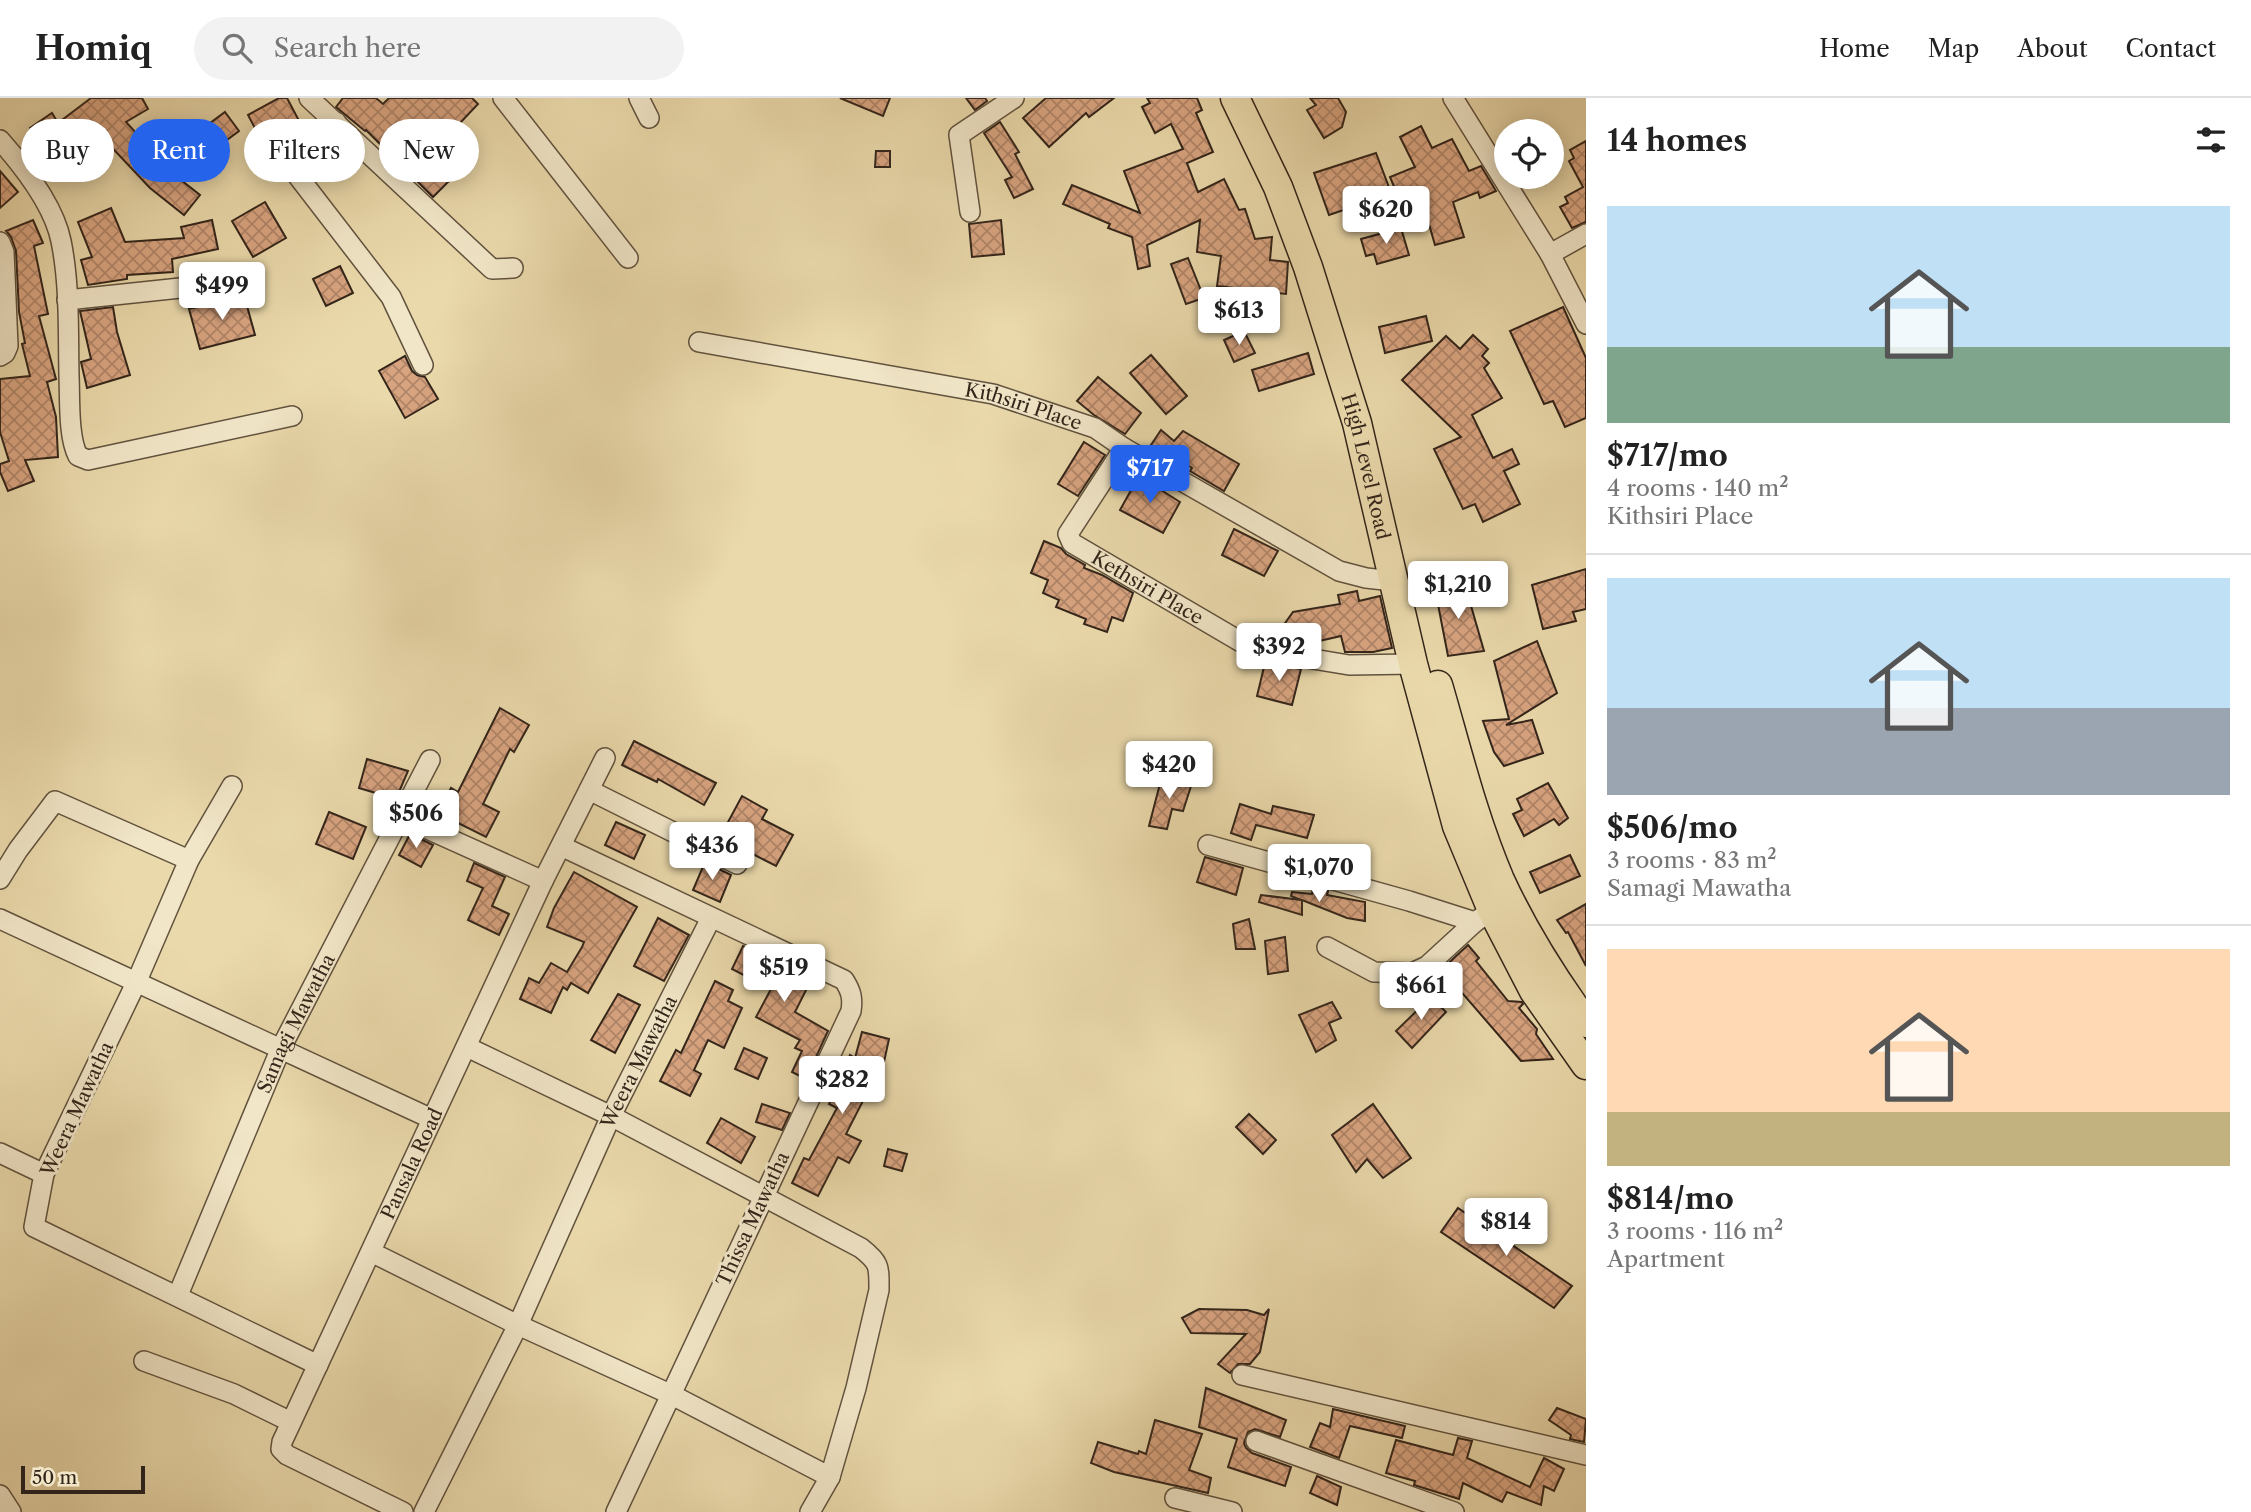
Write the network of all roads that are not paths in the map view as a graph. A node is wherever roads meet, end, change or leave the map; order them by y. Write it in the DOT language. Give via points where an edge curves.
graph roads {
  1 [pos="309,98"];
  2 [pos="502,98"];
  3 [pos="639,98"];
  4 [pos="1014,98"];
  5 [pos="1235,98"];
  6 [pos="1250,98"];
  7 [pos="1453,98"];
  8 [pos="649,118"];
  9 [pos="333,119"];
  10 [pos="0,140"];
  11 [pos="365,149"];
  12 [pos="302,182"];
  13 [pos="970,212"];
  14 [pos="1586,234"];
  15 [pos="0,242"];
  16 [pos="1550,254"];
  17 [pos="628,258"];
  18 [pos="513,268"];
  19 [pos="218,284"];
  20 [pos="67,300"];
  21 [pos="1582,303"];
  22 [pos="1586,324"];
  23 [pos="699,342"];
  24 [pos="0,356"];
  25 [pos="423,365"];
  26 [pos="292,416"];
  27 [pos="1124,449"];
  28 [pos="1393,581"];
  29 [pos="1413,664"];
  30 [pos="605,758"];
  31 [pos="430,760"];
  32 [pos="232,786"];
  33 [pos="589,790"];
  34 [pos="401,817"];
  35 [pos="1208,845"];
  36 [pos="561,846"];
  37 [pos="189,860"];
  38 [pos="737,864"];
  39 [pos="0,878"];
  40 [pos="543,881"];
  41 [pos="1483,916"];
  42 [pos="711,918"];
  43 [pos="0,919"];
  44 [pos="1327,947"];
  45 [pos="136,983"];
  46 [pos="1586,1023"];
  47 [pos="467,1046"];
  48 [pos="281,1048"];
  49 [pos="1586,1065"];
  50 [pos="611,1116"];
  51 [pos="432,1119"];
  52 [pos="0,1153"];
  53 [pos="44,1174"];
  54 [pos="763,1196"];
  55 [pos="371,1252"];
  56 [pos="178,1295"];
  57 [pos="517,1325"];
  58 [pos="145,1361"];
  59 [pos="318,1365"];
  60 [pos="1242,1375"];
  61 [pos="672,1395"];
  62 [pos="290,1422"];
  63 [pos="1256,1441"];
  64 [pos="1586,1455"];
  65 [pos="830,1477"];
  66 [pos="0,1494"];
  67 [pos="1175,1498"];
  68 [pos="11,1512"];
  69 [pos="403,1512"];
  70 [pos="424,1512"];
  71 [pos="616,1512"];
  72 [pos="810,1512"];
  73 [pos="1233,1512"];
  74 [pos="1454,1512"];
  1 -- 9 [label="street"];
  2 -- 17 [label="street"];
  3 -- 8 [label="street"];
  4 -- 13 [label="street" via="959,135"];
  5 -- 28 [label="highway, High Level Road" via="1278,187 1308,267 1357,423"];
  6 -- 46 [label="highway, High Level Road" via="1290,182 1320,263 1369,419 1412,606 1481,828 1512,905"];
  7 -- 16 [label="street"];
  10 -- 20 [label="street" via="46,203 61,239"];
  11 -- 18 [label="street" via="492,269"];
  12 -- 25 [label="street" via="390,297"];
  14 -- 16 [label="street"];
  15 -- 24 [label="street" via="8,346"];
  16 -- 21 [label="street"];
  19 -- 20 [label="street"];
  20 -- 26 [label="street" via="70,404 75,449 82,459"];
  21 -- 22 [label="street"];
  23 -- 27 [label="street, Kithsiri Place" via="993,394 1095,428"];
  27 -- 28 [label="street, Kithsiri Place" via="1339,571"];
  27 -- 29 [label="street, Kethsiri Place" via="1068,534 1072,543 1253,649 1349,665"];
  28 -- 29 [label="highway, High Level Road"];
  29 -- 41 [label="highway, High Level Road"];
  30 -- 33 [label="street, Pansala Road"];
  31 -- 34 [label="street, Samagi Mawatha"];
  32 -- 37 [label="street, Weera Mawatha"];
  33 -- 36 [label="street, Pansala Road"];
  33 -- 38 [label="street"];
  34 -- 40 [label="street"];
  34 -- 48 [label="street, Samagi Mawatha"];
  35 -- 41 [label="street" via="1409,901"];
  36 -- 40 [label="street, Pansala Road"];
  36 -- 42 [label="street, Thissa Mawatha"];
  37 -- 39 [label="street" via="55,801"];
  37 -- 45 [label="street, Weera Mawatha"];
  40 -- 47 [label="street, Pansala Road"];
  41 -- 44 [label="street" via="1427,966 1412,973 1374,972"];
  41 -- 49 [label="highway, High Level Road"];
  42 -- 50 [label="street, Weera Mawatha"];
  42 -- 54 [label="street, Thissa Mawatha" via="844,980 853,1002"];
  43 -- 45 [label="street"];
  45 -- 48 [label="street"];
  45 -- 53 [label="street, Weera Mawatha"];
  47 -- 50 [label="street"];
  47 -- 51 [label="street, Pansala Road"];
  48 -- 51 [label="street"];
  48 -- 56 [label="street, Samagi Mawatha"];
  50 -- 54 [label="street"];
  50 -- 57 [label="street, Weera Mawatha"];
  51 -- 55 [label="street, Pansala Road"];
  52 -- 53 [label="street"];
  53 -- 56 [label="street, Weera Mawatha" via="34,1227"];
  54 -- 61 [label="street, Thissa Mawatha"];
  54 -- 65 [label="street" via="861,1248 876,1260 880,1274 856,1388"];
  55 -- 57 [label="street"];
  55 -- 59 [label="street, Pansala Road"];
  56 -- 59 [label="street, Weera Mawatha"];
  57 -- 61 [label="street"];
  57 -- 70 [label="street, Weera Mawatha"];
  58 -- 62 [label="street" via="234,1394"];
  59 -- 62 [label="street, Pansala Road"];
  60 -- 64 [label="street"];
  61 -- 65 [label="street"];
  61 -- 71 [label="street, Thissa Mawatha"];
  62 -- 69 [label="street, Pansala Road" via="281,1449 287,1455"];
  63 -- 74 [label="street"];
  65 -- 72 [label="street"];
  66 -- 68 [label="street"];
  67 -- 73 [label="street"];
}
